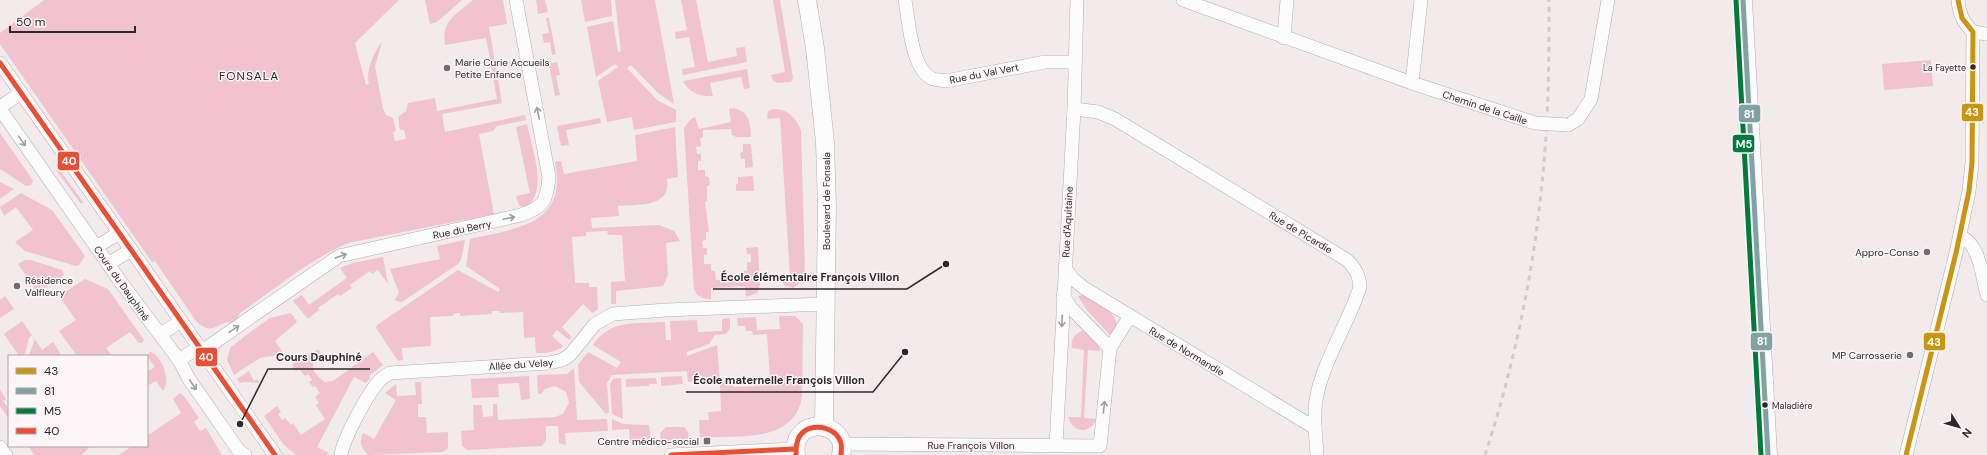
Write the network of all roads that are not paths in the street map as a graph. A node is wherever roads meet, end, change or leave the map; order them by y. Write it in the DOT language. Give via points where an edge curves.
graph roads {
  1 [pos="516,0"];
  2 [pos="807,0"];
  3 [pos="905,0"];
  4 [pos="1077,0"];
  5 [pos="1183,0"];
  6 [pos="1287,0"];
  7 [pos="1421,0"];
  8 [pos="1608,0"];
  9 [pos="1743,0"];
  10 [pos="1958,0"];
  11 [pos="1973,32"];
  12 [pos="1987,34"];
  13 [pos="1284,38"];
  14 [pos="1074,62"];
  15 [pos="0,63"];
  16 [pos="5,81"];
  17 [pos="1412,83"];
  18 [pos="21,93"];
  19 [pos="0,108"];
  20 [pos="1074,109"];
  21 [pos="119,233"];
  22 [pos="1960,236"];
  23 [pos="96,247"];
  24 [pos="131,250"];
  25 [pos="108,264"];
  26 [pos="1065,268"];
  27 [pos="1987,294"];
  28 [pos="1063,295"];
  29 [pos="825,304"];
  30 [pos="1130,316"];
  31 [pos="181,321"];
  32 [pos="161,334"];
  33 [pos="1110,348"];
  34 [pos="200,349"];
  35 [pos="179,360"];
  36 [pos="824,426"];
  37 [pos="1315,428"];
  38 [pos="1056,445"];
  39 [pos="0,447"];
  40 [pos="1094,449"];
  41 [pos="841,450"];
  42 [pos="796,452"];
  43 [pos="272,454"];
  44 [pos="6,455"];
  45 [pos="245,455"];
  46 [pos="341,455"];
  47 [pos="671,455"];
  48 [pos="1317,455"];
  49 [pos="1768,455"];
  50 [pos="1906,455"];
  34 -- 1 [label="street, Rue du Berry, one-way" via="338,256 521,216 536,210 543,203 548,194 549,177"];
  2 -- 29 [label="street, Boulevard de Fonsala" via="816,55 825,142"];
  3 -- 14 [label="street, Rue du Val Vert" via="916,61 923,72 933,79 946,80 1045,62"];
  4 -- 14 [label="street, Rue d'Aquitaine"];
  5 -- 13 [label="street, Chemin de la Caille"];
  6 -- 13 [label="street"];
  7 -- 17 [label="street"];
  8 -- 17 [label="street, Chemin de la Caille, bridge" via="1591,99 1578,119 1568,125 1535,122"];
  9 -- 49 [label="street"];
  10 -- 11 [label="street" via="1964,22"];
  11 -- 12 [label="street"];
  11 -- 22 [label="street" via="1972,163"];
  13 -- 17 [label="street, Chemin de la Caille"];
  14 -- 20 [label="street, Rue d'Aquitaine"];
  15 -- 16 [label="street"];
  16 -- 18 [label="street"];
  18 -- 19 [label="street"];
  18 -- 21 [label="street"];
  19 -- 23 [label="street, Cours du Dauphiné, one-way"];
  20 -- 26 [label="street, Rue d'Aquitaine"];
  20 -- 37 [label="street, Rue de Picardie" via="1098,112 1115,119 1355,267 1360,287 1322,378 1316,400"];
  21 -- 23 [label="street"];
  21 -- 24 [label="street"];
  22 -- 27 [label="street" via="1972,243"];
  22 -- 50 [label="street"];
  23 -- 25 [label="street, Cours du Dauphiné"];
  24 -- 25 [label="street"];
  24 -- 31 [label="street"];
  25 -- 32 [label="street, Cours du Dauphiné" via="151,325"];
  26 -- 28 [label="street, Rue d'Aquitaine"];
  26 -- 30 [label="street, Rue de Normandie" via="1084,288"];
  28 -- 33 [label="street" via="1071,308"];
  28 -- 38 [label="street, Rue d'Aquitaine, one-way"];
  29 -- 36 [label="street, Boulevard de Fonsala"];
  29 -- 46 [label="street, Allée du Velay" via="613,314 595,324 570,355 562,360 549,363 390,373 374,388 345,440"];
  30 -- 33 [label="street"];
  30 -- 37 [label="street, Rue de Normandie"];
  31 -- 32 [label="street"];
  31 -- 34 [label="street"];
  32 -- 35 [label="street, Cours du Dauphiné"];
  40 -- 33 [label="street, one-way"];
  34 -- 35 [label="street, Rue du Berry"];
  34 -- 43 [label="street"];
  35 -- 45 [label="street, Cours du Dauphiné, one-way" via="204,402"];
  36 -- 41 [label="street" via="835,433"];
  36 -- 42 [label="street" via="804,431 796,442"];
  37 -- 48 [label="street, Rue de Picardie"];
  38 -- 40 [label="street, Rue François Villon"];
  38 -- 41 [label="street, Rue François Villon"];
  39 -- 44 [label="street"];
  42 -- 47 [label="street"];
}
